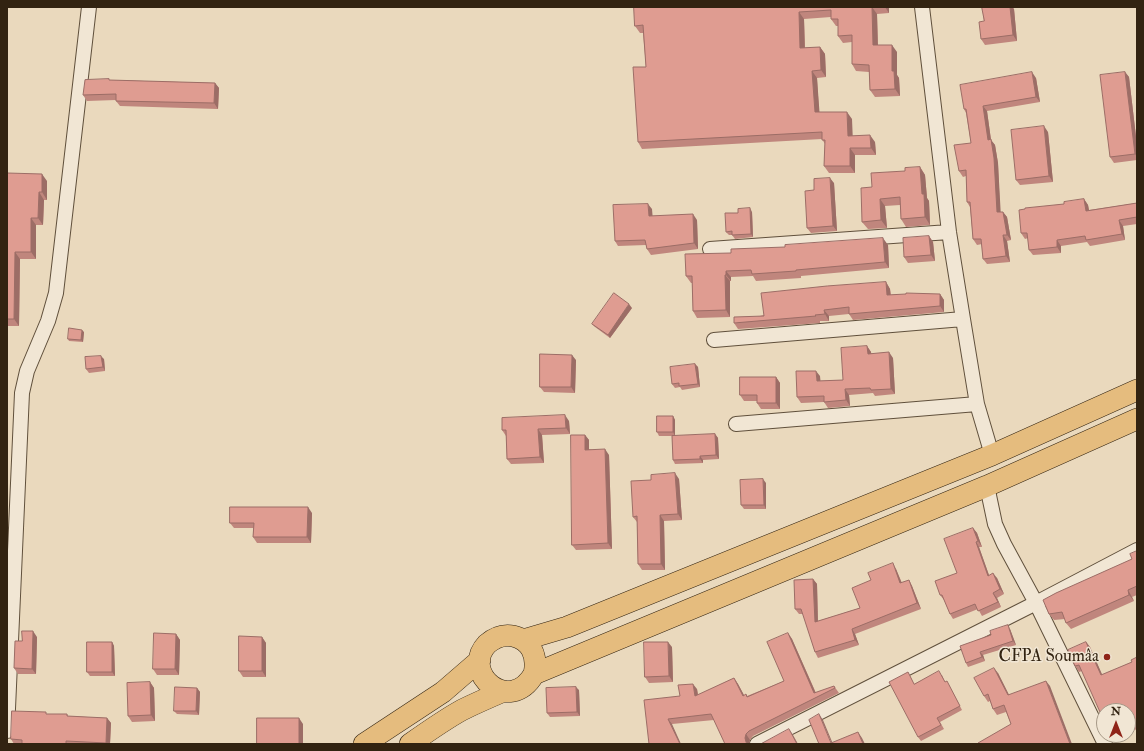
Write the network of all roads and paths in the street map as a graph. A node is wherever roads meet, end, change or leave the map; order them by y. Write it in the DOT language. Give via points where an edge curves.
graph roads {
  1 [pos="89,7"];
  2 [pos="922,7"];
  3 [pos="950,232"];
  4 [pos="710,249"];
  5 [pos="963,319"];
  6 [pos="714,340"];
  7 [pos="1137,390"];
  8 [pos="977,404"];
  9 [pos="1137,419"];
  10 [pos="736,424"];
  11 [pos="992,455"];
  12 [pos="987,486"];
  13 [pos="1137,550"];
  14 [pos="1036,603"];
  15 [pos="524,640"];
  16 [pos="480,660"];
  17 [pos="534,674"];
  18 [pos="504,691"];
  19 [pos="7,731"];
  20 [pos="364,744"];
  21 [pos="410,744"];
  22 [pos="757,744"];
  23 [pos="1105,744"];
  1 -- 19 [label="street" via="56,292 48,321 27,371 22,393"];
  2 -- 3 [label="street"];
  3 -- 4 [label="street"];
  3 -- 5 [label="street"];
  5 -- 6 [label="street"];
  5 -- 8 [label="street"];
  7 -- 11 [label="highway"];
  8 -- 10 [label="street"];
  8 -- 11 [label="street"];
  9 -- 12 [label="highway"];
  11 -- 15 [label="highway" via="568,627"];
  12 -- 14 [label="street" via="995,524"];
  12 -- 17 [label="highway"];
  13 -- 14 [label="street"];
  14 -- 22 [label="street"];
  14 -- 23 [label="street"];
  15 -- 16 [label="highway" via="510,636 496,638 485,647"];
  15 -- 17 [label="highway" via="533,652 536,666"];
  16 -- 18 [label="highway" via="485,680 491,686"];
  16 -- 20 [label="highway" via="443,692"];
  17 -- 18 [label="highway" via="519,689"];
  18 -- 21 [label="highway" via="462,710"];
}
